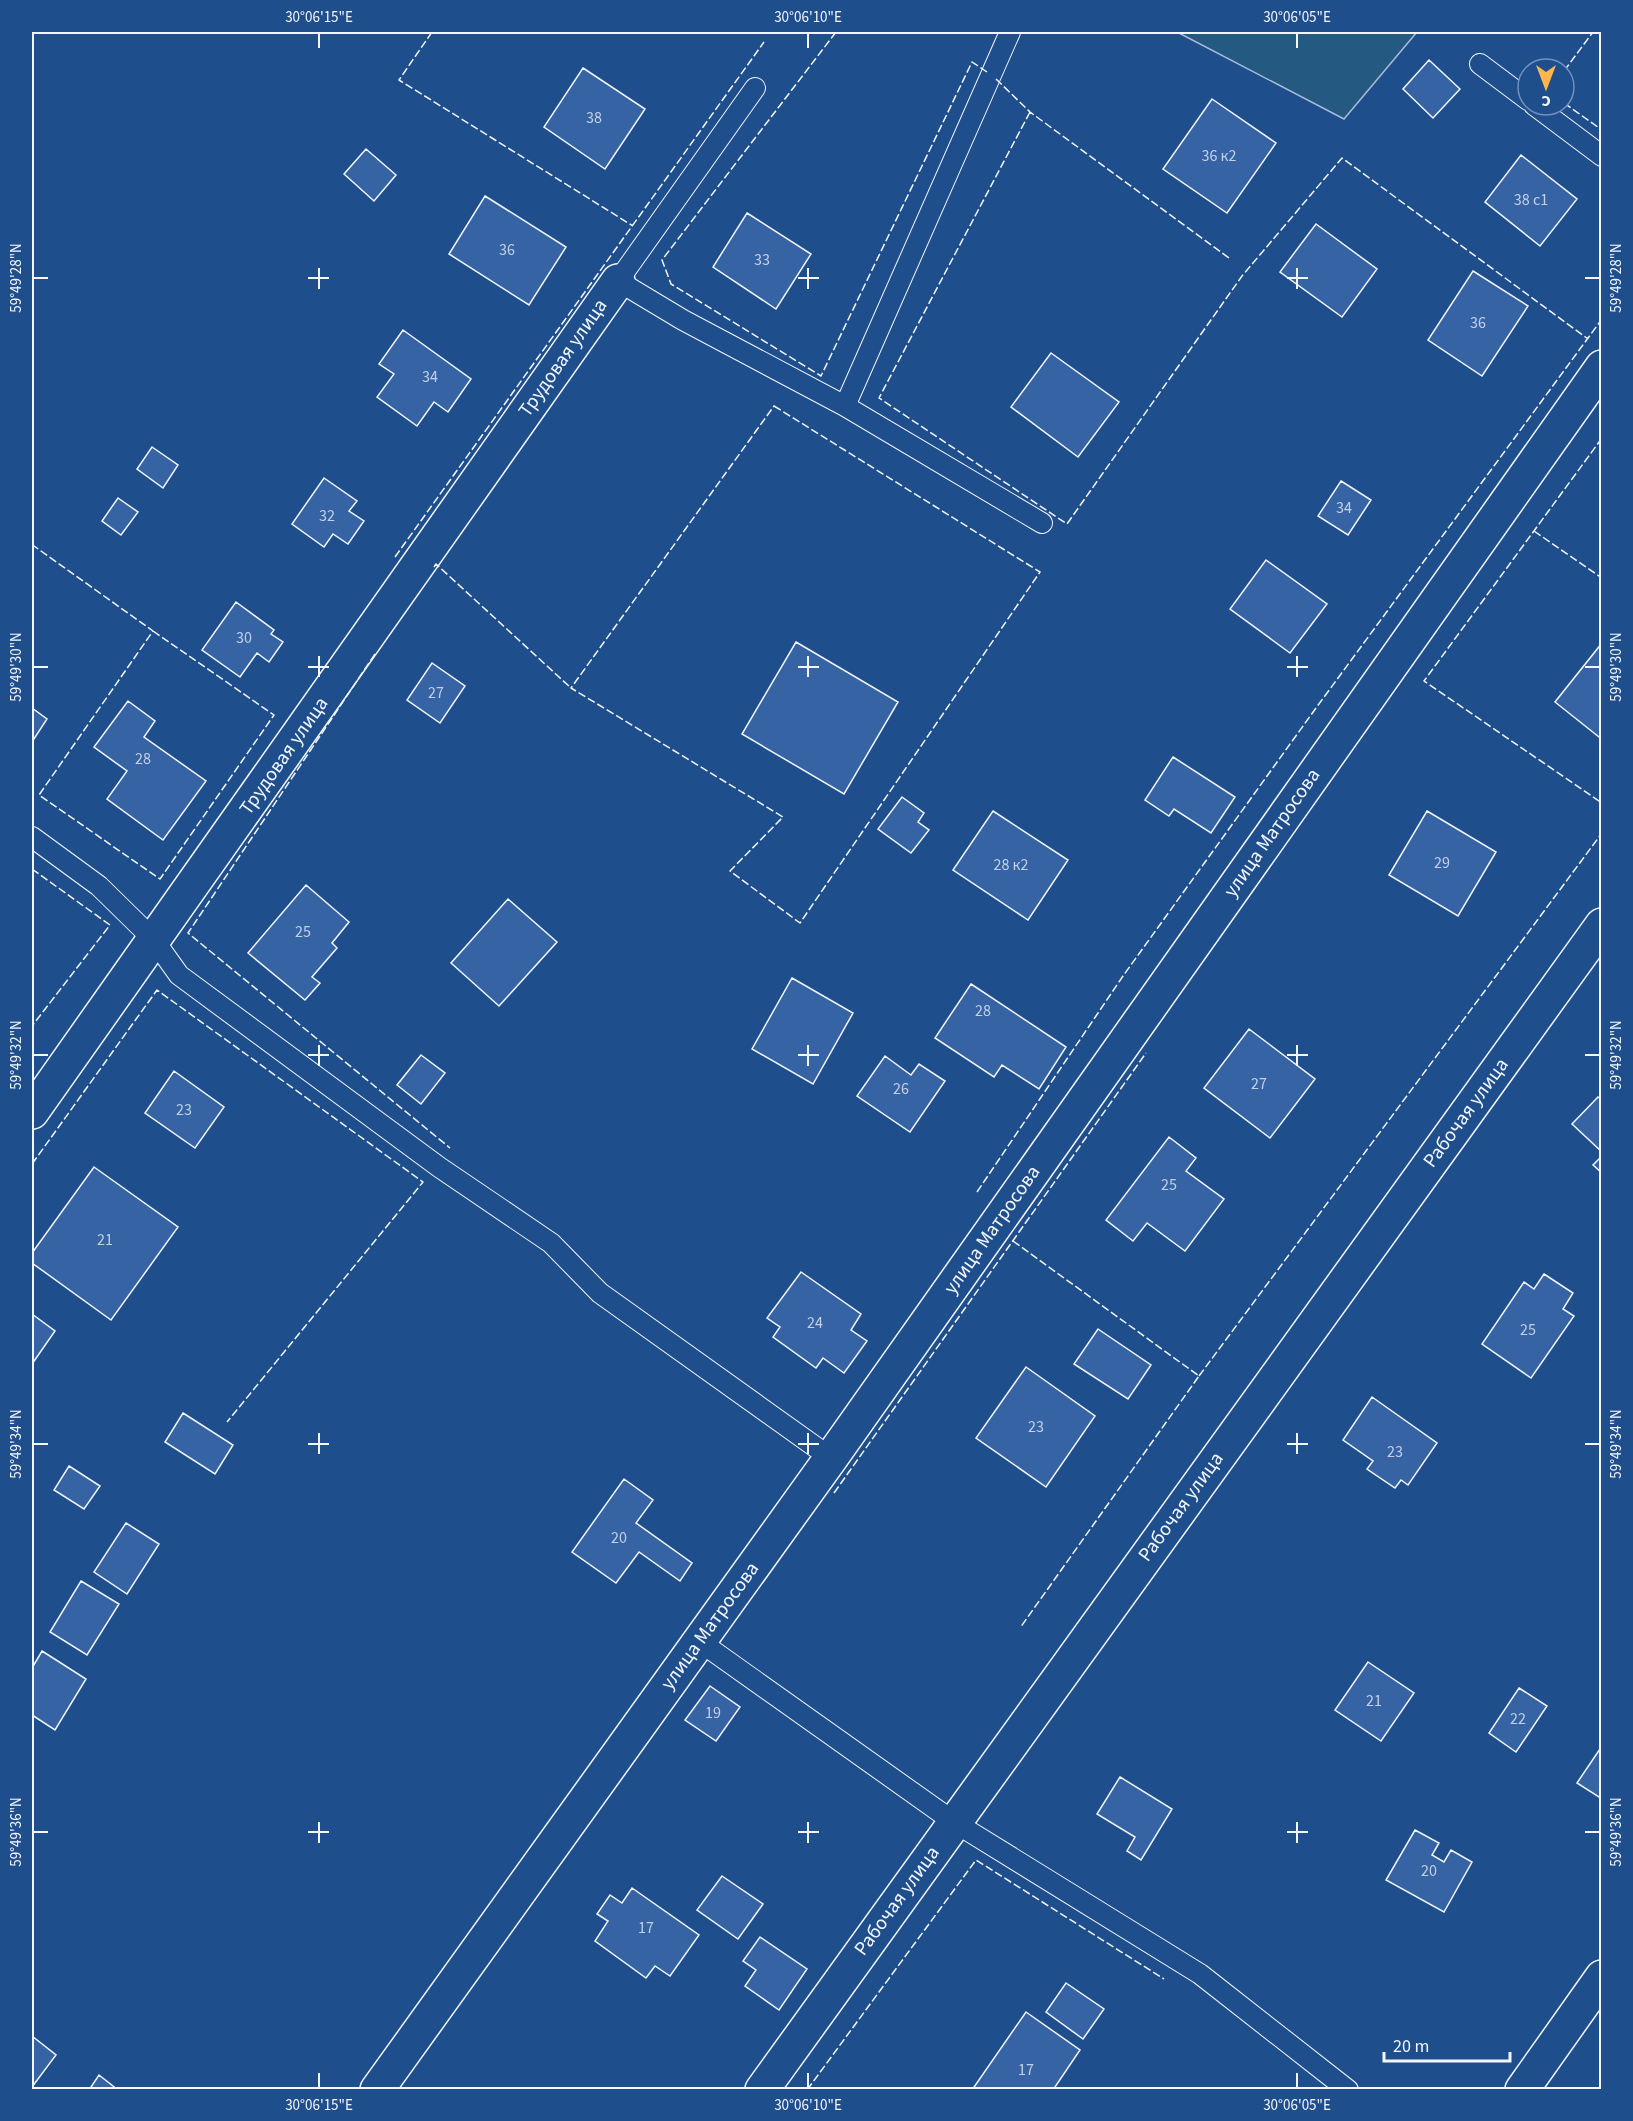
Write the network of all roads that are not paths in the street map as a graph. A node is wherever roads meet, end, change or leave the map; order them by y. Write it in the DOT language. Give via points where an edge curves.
graph roads {
  1 [pos="1010,32"];
  2 [pos="1480,64"];
  3 [pos="755,87"];
  4 [pos="1516,91"];
  5 [pos="1550,117"];
  6 [pos="1602,156"];
  7 [pos="618,280"];
  8 [pos="1602,367"];
  9 [pos="845,406"];
  10 [pos="1042,523"];
  11 [pos="32,837"];
  12 [pos="1602,925"];
  13 [pos="154,940"];
  14 [pos="32,1112"];
  15 [pos="831,1458"];
  16 [pos="699,1641"];
  17 [pos="954,1822"];
  18 [pos="1602,1977"];
  19 [pos="377,2090"];
  20 [pos="762,2090"];
  21 [pos="1348,2090"];
  22 [pos="1522,2090"];
  1 -- 9 [label="lane"];
  2 -- 4 [label="lane"];
  3 -- 7 [label="lane"];
  5 -- 6 [label="lane"];
  7 -- 9 [label="lane" via="683,320"];
  7 -- 13 [label="street, Трудовая улица"];
  8 -- 15 [label="street, улица Матросова"];
  9 -- 10 [label="lane"];
  11 -- 13 [label="lane" via="99,886"];
  12 -- 17 [label="street, Рабочая улица"];
  13 -- 14 [label="street, Трудовая улица"];
  13 -- 15 [label="lane" via="179,975 439,1167 551,1243 600,1293"];
  15 -- 16 [label="street, улица Матросова"];
  16 -- 17 [label="lane"];
  16 -- 19 [label="street, улица Матросова"];
  17 -- 20 [label="street, Рабочая улица"];
  17 -- 21 [label="lane" via="1200,1974"];
  18 -- 22 [label="street"];
}
